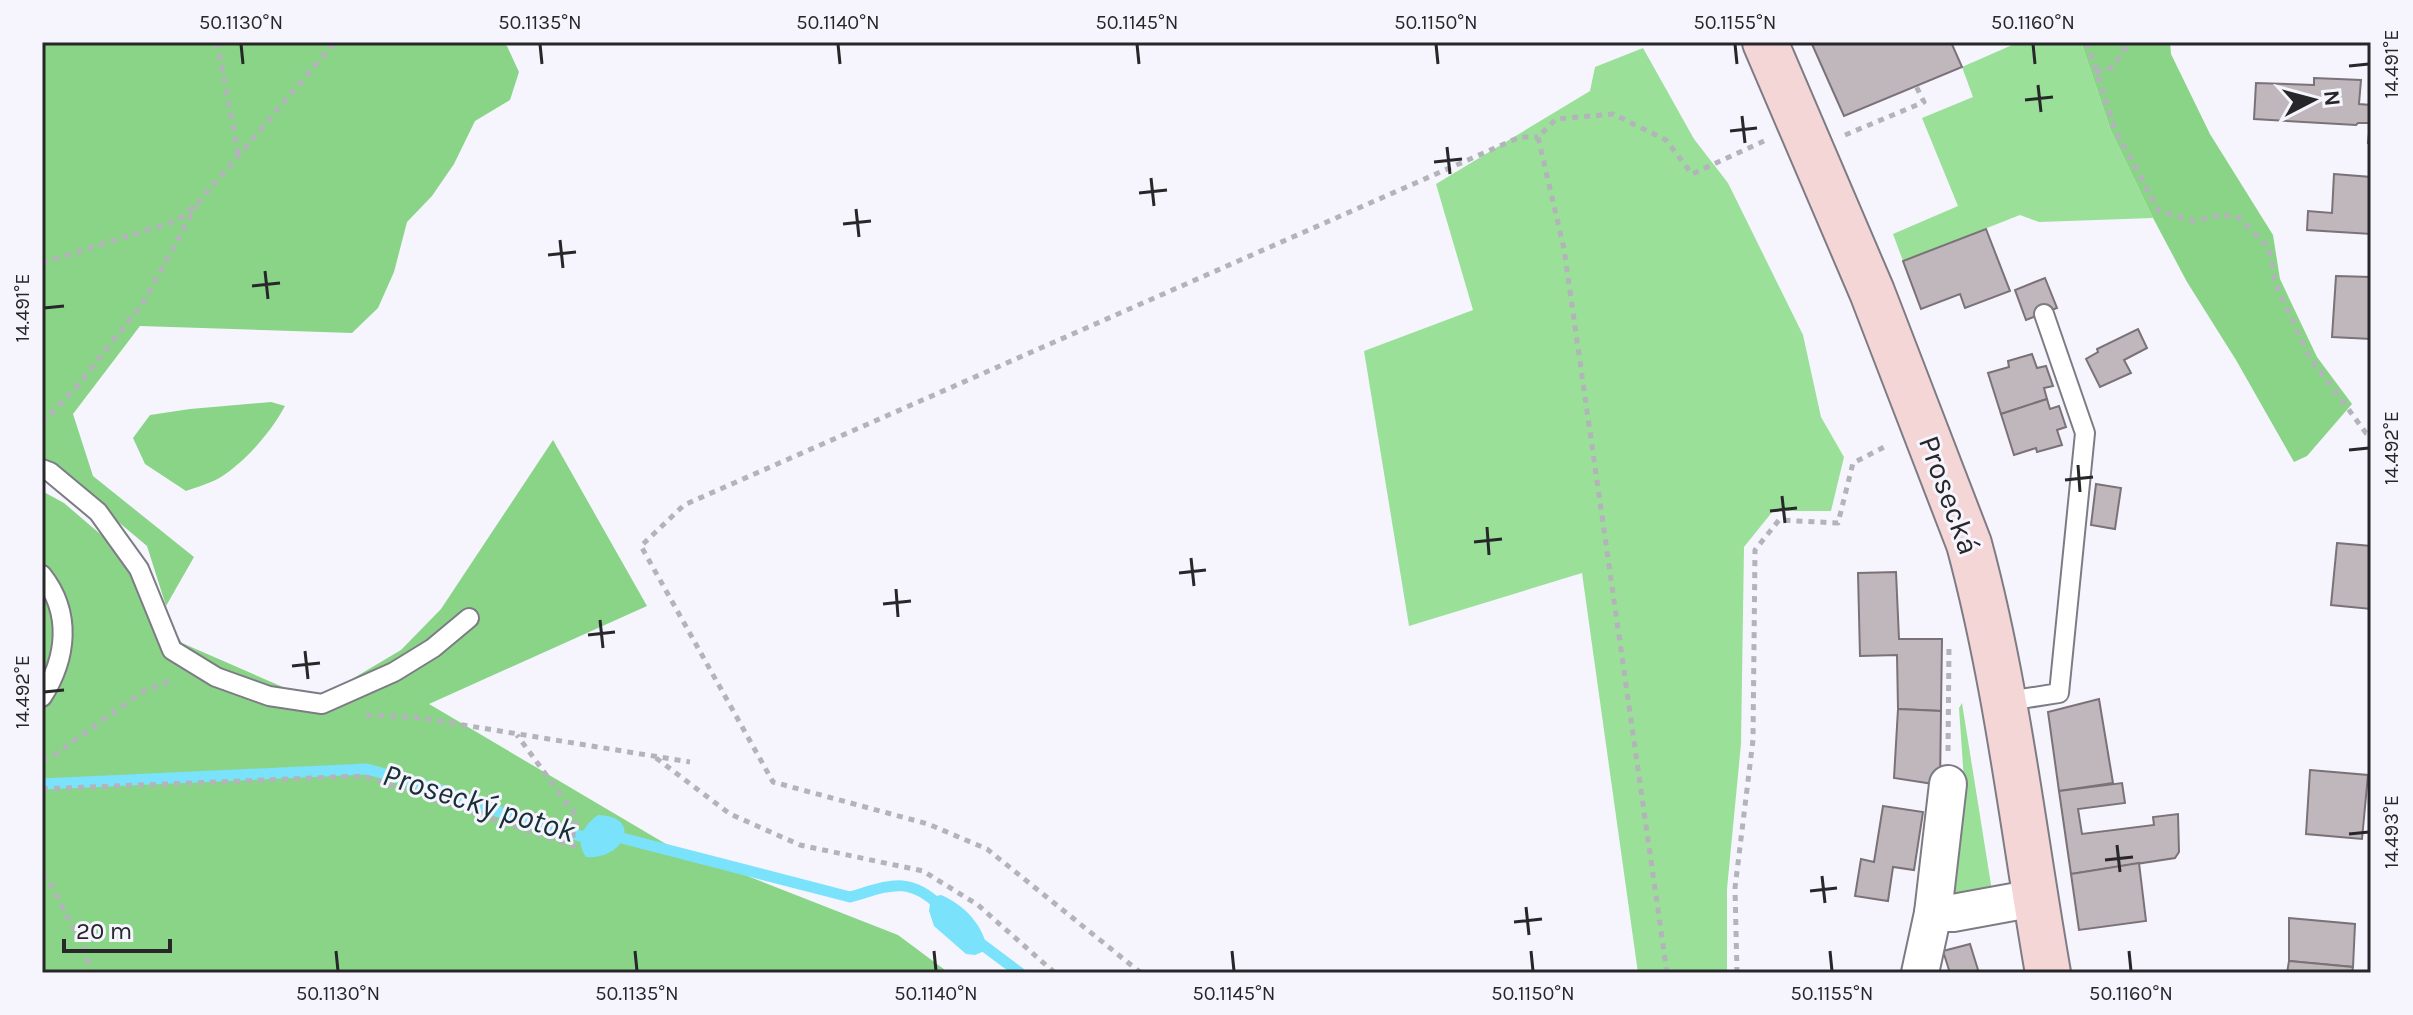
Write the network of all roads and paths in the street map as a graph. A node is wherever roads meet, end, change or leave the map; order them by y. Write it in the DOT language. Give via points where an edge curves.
graph roads {
  1 [pos="217,42"];
  2 [pos="335,42"];
  3 [pos="1765,42"];
  4 [pos="2087,42"];
  5 [pos="2129,42"];
  6 [pos="2096,72"];
  7 [pos="1916,86"];
  8 [pos="1845,135"];
  9 [pos="1538,137"];
  10 [pos="238,153"];
  11 [pos="1732,156"];
  12 [pos="197,204"];
  13 [pos="42,263"];
  14 [pos="2044,314"];
  15 [pos="42,423"];
  16 [pos="2371,434"];
  17 [pos="1897,440"];
  18 [pos="42,469"];
  19 [pos="42,575"];
  20 [pos="469,618"];
  21 [pos="1950,633"];
  22 [pos="202,668"];
  23 [pos="42,697"];
  24 [pos="2002,702"];
  25 [pos="356,715"];
  26 [pos="517,735"];
  27 [pos="656,758"];
  28 [pos="42,760"];
  29 [pos="690,762"];
  30 [pos="1948,784"];
  31 [pos="42,789"];
  32 [pos="42,874"];
  33 [pos="2035,898"];
  34 [pos="1933,913"];
  35 [pos="90,973"];
  36 [pos="1055,973"];
  37 [pos="1141,973"];
  38 [pos="1667,973"];
  39 [pos="1737,973"];
  40 [pos="1920,973"];
  41 [pos="2048,973"];
  1 -- 10 [label="path"];
  2 -- 10 [label="path"];
  3 -- 24 [label="main road, Prosecká" via="1872,292 1969,544"];
  4 -- 6 [label="path"];
  5 -- 6 [label="path" via="2113,67"];
  6 -- 16 [label="path" via="2115,129 2159,211 2194,221 2238,217 2269,248 2275,283 2309,356"];
  7 -- 8 [label="path" via="1924,102"];
  9 -- 11 [label="path" via="1556,119 1613,114 1666,140 1692,174"];
  9 -- 37 [label="path" via="1520,137 684,505 641,546 773,782 928,824 987,849"];
  9 -- 38 [label="path" via="1564,249"];
  10 -- 12 [label="path"];
  12 -- 13 [label="path" via="176,221"];
  12 -- 15 [label="path" via="144,301"];
  14 -- 24 [label="lane" via="2085,433 2059,693"];
  17 -- 39 [label="path" via="1853,463 1838,523 1779,520 1755,550 1753,740 1735,888"];
  18 -- 22 [label="lane" via="98,512 139,569 172,650"];
  19 -- 23 [label="lane" via="63,616 64,646"];
  20 -- 22 [label="lane" via="394,672 322,704 269,696"];
  21 -- 30 [label="path"];
  22 -- 28 [label="path" via="142,692"];
  24 -- 33 [label="main road, Prosecká"];
  25 -- 26 [label="path" via="414,717"];
  26 -- 27 [label="path"];
  26 -- 31 [label="path" via="577,817 574,846 363,776"];
  27 -- 29 [label="path"];
  27 -- 36 [label="path" via="730,814 800,845 923,871 978,905"];
  30 -- 34 [label="street"];
  32 -- 35 [label="path" via="86,952"];
  33 -- 34 [label="street"];
  33 -- 41 [label="main road, Prosecká"];
  34 -- 40 [label="street"];
}
